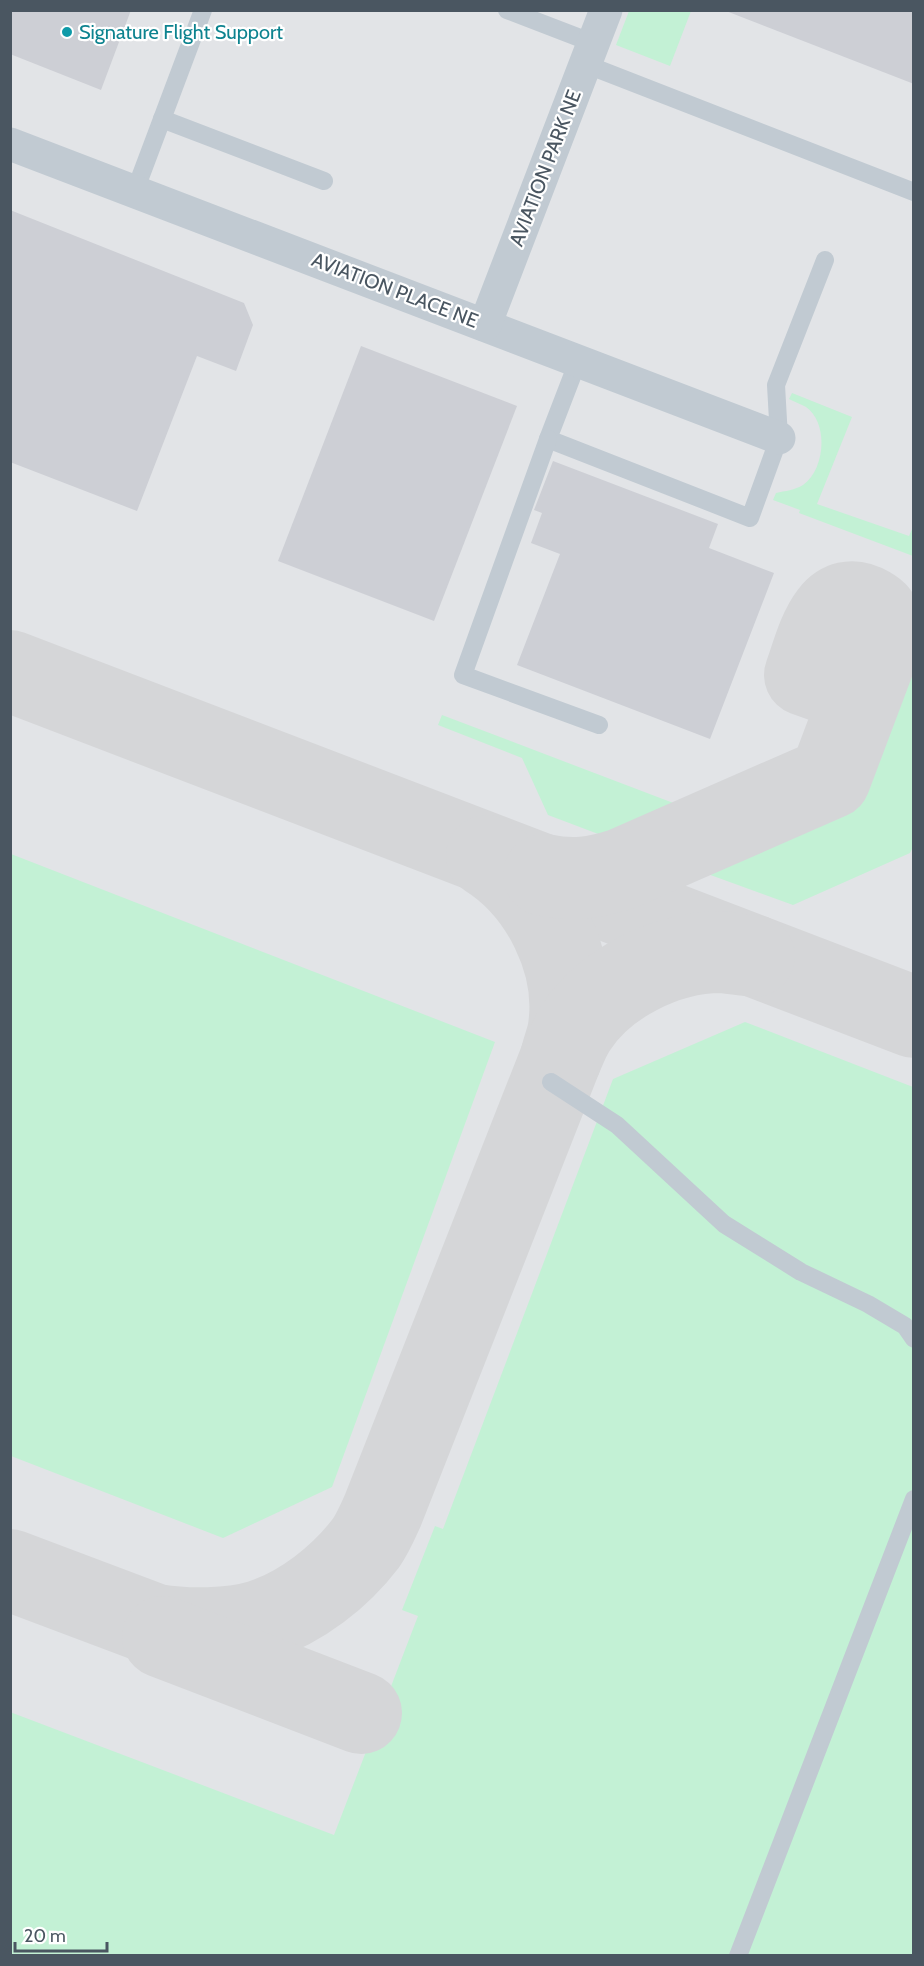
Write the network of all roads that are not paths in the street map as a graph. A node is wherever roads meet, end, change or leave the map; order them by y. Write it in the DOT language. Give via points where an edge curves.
graph roads {
  1 [pos="203,10"];
  2 [pos="507,10"];
  3 [pos="606,10"];
  4 [pos="589,53"];
  5 [pos="162,119"];
  6 [pos="10,144"];
  7 [pos="324,181"];
  8 [pos="135,191"];
  9 [pos="914,192"];
  10 [pos="825,260"];
  11 [pos="485,325"];
  12 [pos="578,361"];
  13 [pos="779,438"];
  14 [pos="548,439"];
  15 [pos="598,725"];
  16 [pos="551,1082"];
  17 [pos="914,1339"];
  18 [pos="914,1499"];
  19 [pos="738,1956"];
  1 -- 5 [label="lane"];
  2 -- 4 [label="lane"];
  3 -- 4 [label="street, AVIATION PARK NE"];
  4 -- 9 [label="lane"];
  4 -- 11 [label="street, AVIATION PARK NE"];
  5 -- 7 [label="lane"];
  5 -- 8 [label="lane"];
  6 -- 8 [label="street, AVIATION PLACE NE"];
  8 -- 11 [label="street, AVIATION PLACE NE"];
  10 -- 13 [label="lane" via="776,385"];
  11 -- 12 [label="street, AVIATION PLACE NE"];
  12 -- 13 [label="street, AVIATION PLACE NE"];
  12 -- 14 [label="lane"];
  13 -- 14 [label="lane" via="750,518"];
  14 -- 15 [label="lane" via="463,675"];
  16 -- 17 [label="lane" via="618,1125 724,1224 801,1272 905,1326"];
  18 -- 19 [label="lane"];
}
